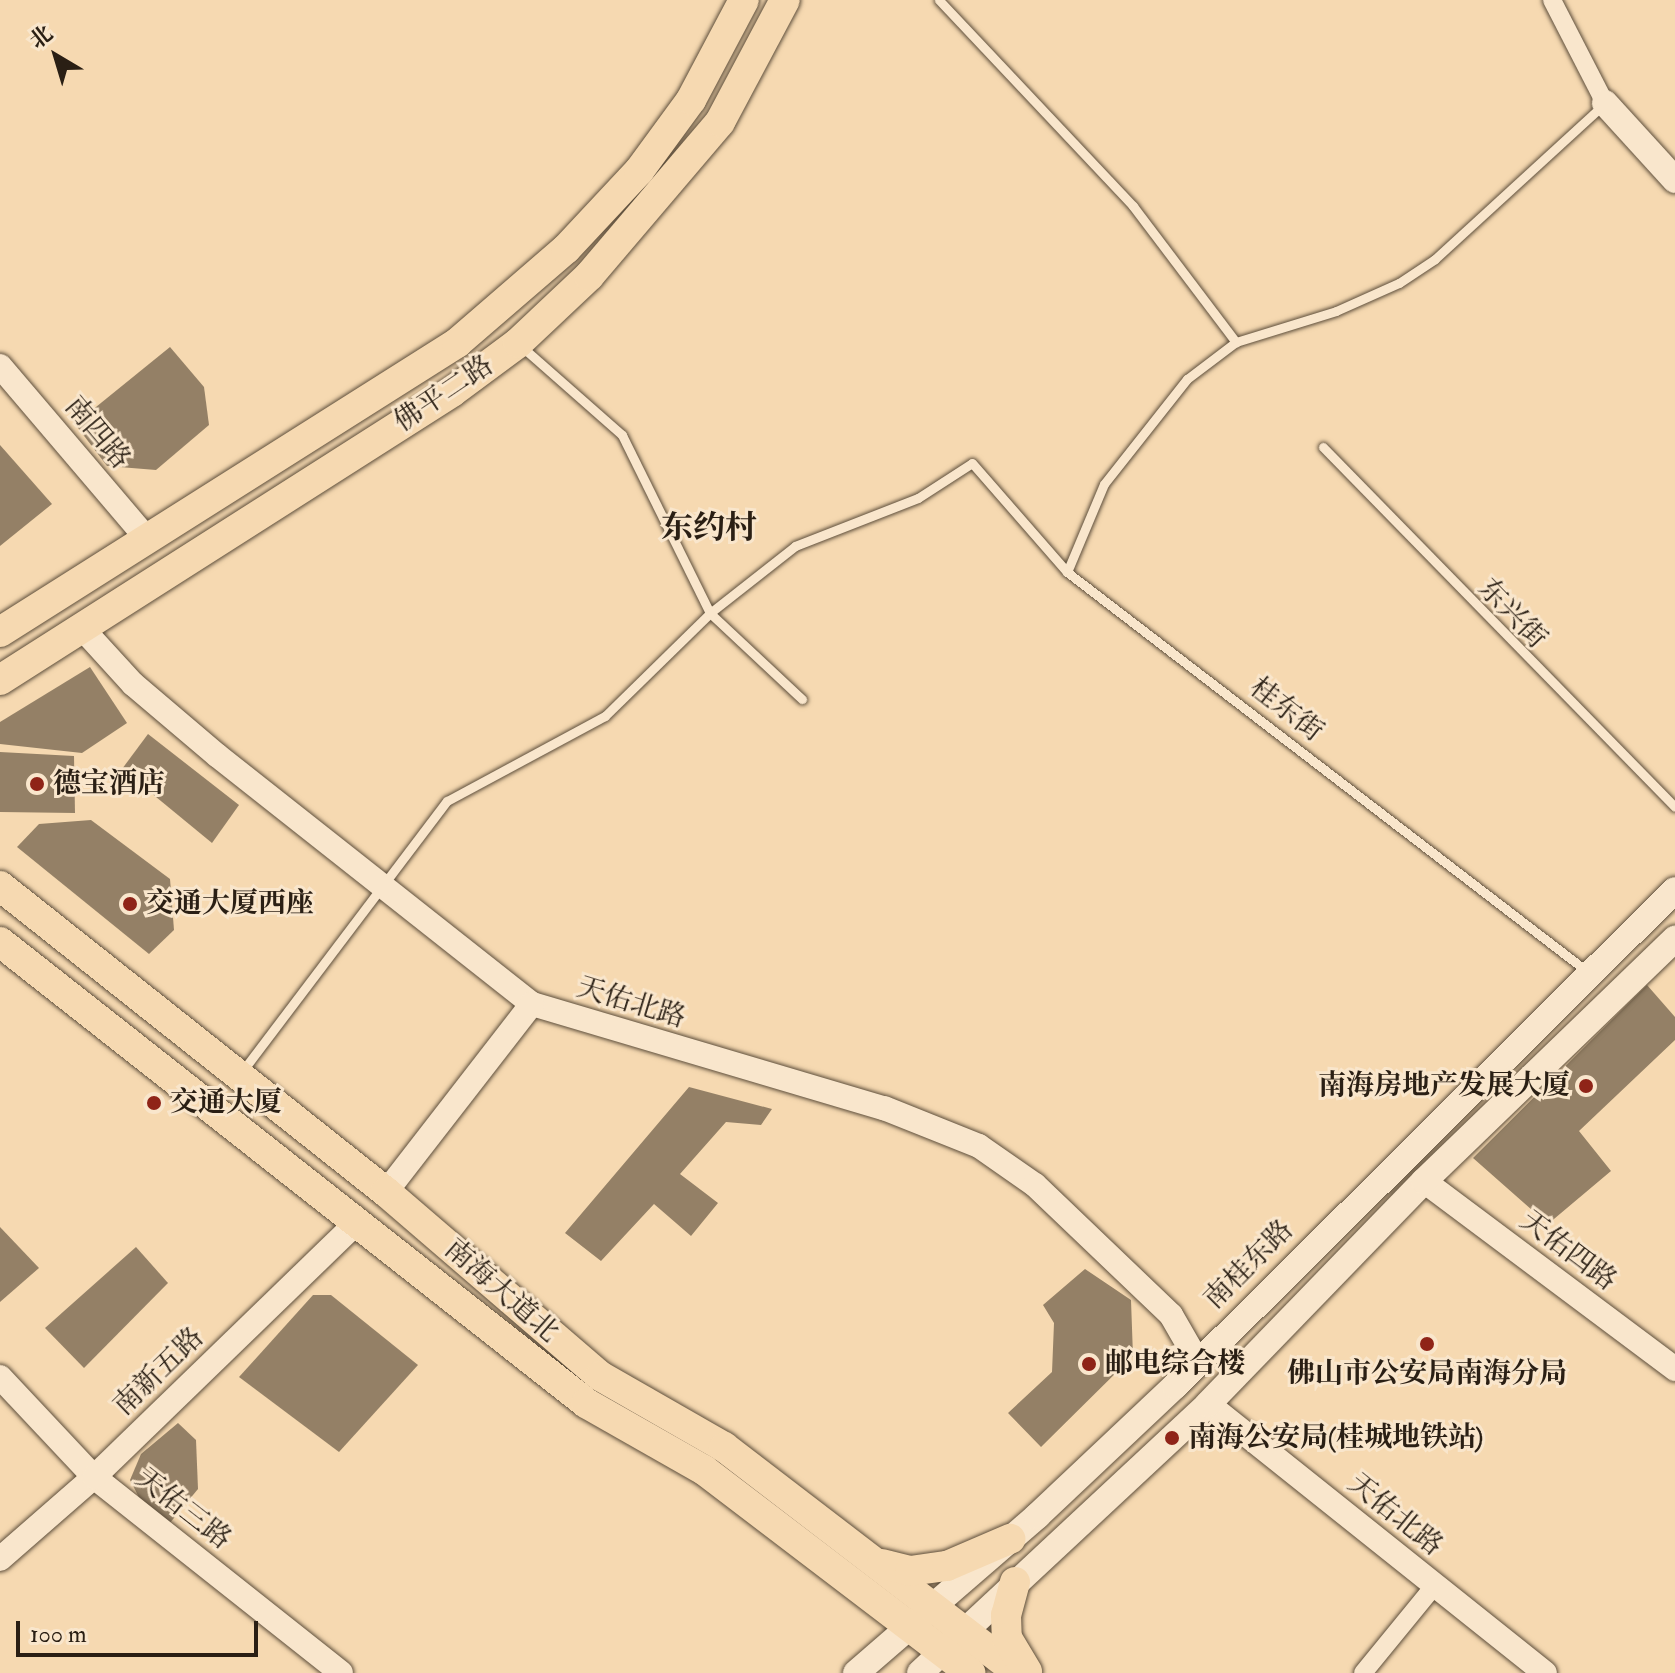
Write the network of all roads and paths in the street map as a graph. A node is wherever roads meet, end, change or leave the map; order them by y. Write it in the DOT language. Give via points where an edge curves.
graph roads {
  1 [pos="744,0"];
  2 [pos="785,0"];
  3 [pos="939,0"];
  4 [pos="1552,0"];
  5 [pos="1605,103"];
  6 [pos="1675,180"];
  7 [pos="1236,342"];
  8 [pos="518,343"];
  9 [pos="0,366"];
  10 [pos="1323,447"];
  11 [pos="147,539"];
  12 [pos="1067,572"];
  13 [pos="710,613"];
  14 [pos="80,626"];
  15 [pos="0,632"];
  16 [pos="0,680"];
  17 [pos="802,699"];
  18 [pos="1675,807"];
  19 [pos="0,886"];
  20 [pos="384,887"];
  21 [pos="1675,890"];
  22 [pos="1675,939"];
  23 [pos="0,942"];
  24 [pos="1590,973"];
  25 [pos="532,1004"];
  26 [pos="239,1075"];
  27 [pos="1424,1181"];
  28 [pos="386,1192"];
  29 [pos="355,1224"];
  30 [pos="1198,1362"];
  31 [pos="1675,1369"];
  32 [pos="0,1377"];
  33 [pos="1208,1404"];
  34 [pos="94,1477"];
  35 [pos="1010,1539"];
  36 [pos="0,1559"];
  37 [pos="880,1564"];
  38 [pos="1015,1582"];
  39 [pos="1435,1585"];
  40 [pos="930,1604"];
  41 [pos="908,1625"];
  42 [pos="964,1629"];
  43 [pos="944,1651"];
  44 [pos="341,1673"];
  45 [pos="856,1673"];
  46 [pos="920,1673"];
  47 [pos="970,1673"];
  48 [pos="1018,1673"];
  49 [pos="1028,1673"];
  50 [pos="1363,1673"];
  51 [pos="1545,1673"];
  1 -- 11 [label="main road, 佛平二路" via="691,100 639,171 566,249 457,343"];
  2 -- 8 [label="main road, 佛平二路" via="720,122 589,276"];
  3 -- 7 [label="lane" via="1133,206"];
  4 -- 5 [label="street"];
  5 -- 6 [label="main road"];
  5 -- 7 [label="lane" via="1445,250 1399,283 1336,311"];
  7 -- 12 [label="lane" via="1187,379 1113,473"];
  8 -- 13 [label="lane" via="622,435"];
  8 -- 14 [label="main road, 佛平二路" via="452,392"];
  9 -- 11 [label="street, 南四路"];
  10 -- 18 [label="lane, 东兴街"];
  11 -- 15 [label="main road, 佛平二路"];
  12 -- 13 [label="lane, 桂东街" via="972,463 918,498 795,546"];
  12 -- 24 [label="lane, 桂东街"];
  13 -- 17 [label="lane"];
  13 -- 20 [label="lane" via="605,716 447,801"];
  14 -- 16 [label="main road, 佛平二路"];
  14 -- 20 [label="street, 天佑北路" via="133,684"];
  19 -- 26 [label="main road, 南海大道北"];
  20 -- 25 [label="street, 天佑北路"];
  20 -- 26 [label="lane"];
  21 -- 24 [label="main road, 南桂东路"];
  22 -- 27 [label="main road"];
  23 -- 29 [label="main road, 南海大道北"];
  24 -- 30 [label="main road, 南桂东路"];
  25 -- 28 [label="street"];
  25 -- 30 [label="street, 天佑北路" via="884,1108 979,1146 1035,1185 1171,1315"];
  26 -- 28 [label="main road, 南海大道北"];
  27 -- 31 [label="street, 天佑四路"];
  27 -- 33 [label="main road"];
  28 -- 37 [label="main road, 南海大道北" via="600,1376 724,1447"];
  29 -- 34 [label="street, 南新五路"];
  29 -- 41 [label="main road, 南海大道北" via="586,1403 704,1470"];
  30 -- 35 [label="main road, 南桂东路"];
  32 -- 34 [label="street, 天佑三路"];
  33 -- 38 [label="main road"];
  33 -- 39 [label="street, 天佑北路"];
  34 -- 36 [label="street, 南新五路"];
  34 -- 44 [label="street, 天佑三路"];
  35 -- 37 [label="main road" via="947,1566 910,1571"];
  35 -- 40 [label="main road, 南桂东路"];
  37 -- 40 [label="main road, 南海大道北"];
  38 -- 42 [label="main road"];
  38 -- 49 [label="main road" via="1006,1615 1007,1638"];
  39 -- 50 [label="street"];
  39 -- 51 [label="street, 天佑北路"];
  40 -- 41 [label="main road, 南桂东路"];
  40 -- 42 [label="main road, 南海大道北"];
  41 -- 43 [label="main road, 南海大道北"];
  41 -- 45 [label="main road, 南桂东路"];
  42 -- 43 [label="main road"];
  42 -- 48 [label="main road, 南海大道北"];
  43 -- 46 [label="main road"];
  43 -- 47 [label="main road, 南海大道北"];
}
